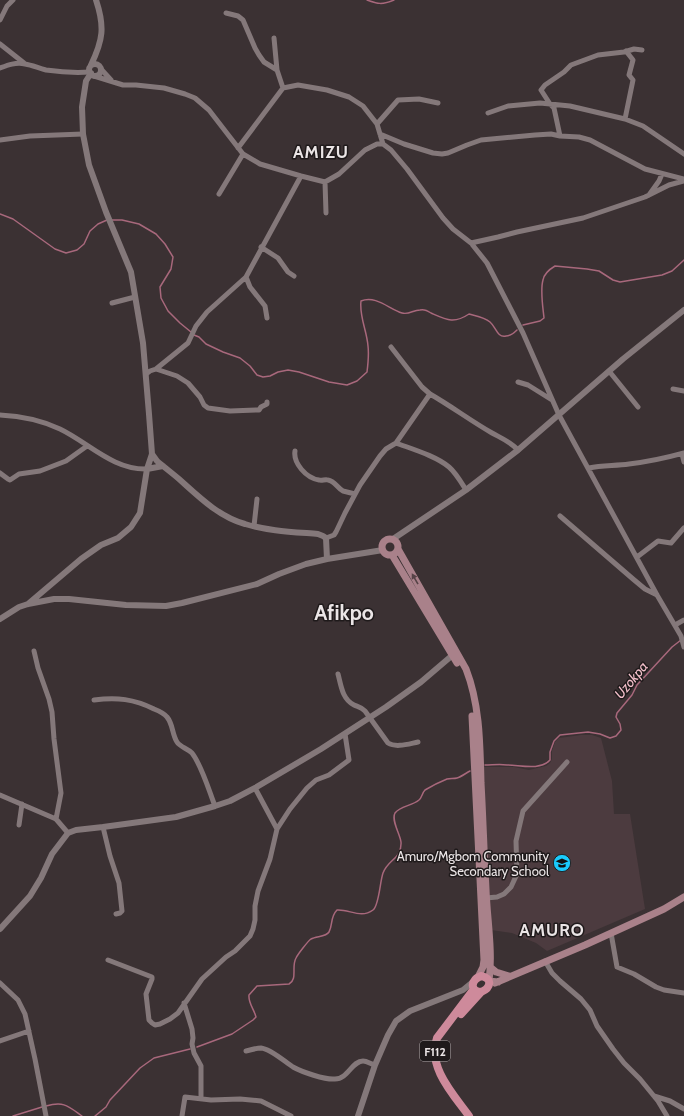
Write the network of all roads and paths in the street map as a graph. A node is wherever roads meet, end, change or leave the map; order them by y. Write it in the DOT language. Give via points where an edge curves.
graph roads {
  1 [pos="13,0"];
  2 [pos="96,0"];
  3 [pos="226,13"];
  4 [pos="0,20"];
  5 [pos="274,38"];
  6 [pos="0,44"];
  7 [pos="642,50"];
  8 [pos="626,51"];
  9 [pos="97,54"];
  10 [pos="24,64"];
  11 [pos="100,67"];
  12 [pos="0,68"];
  13 [pos="277,70"];
  14 [pos="91,71"];
  15 [pos="82,72"];
  16 [pos="111,80"];
  17 [pos="86,81"];
  18 [pos="283,88"];
  19 [pos="438,103"];
  20 [pos="550,104"];
  21 [pos="488,113"];
  22 [pos="625,119"];
  23 [pos="377,124"];
  24 [pos="83,134"];
  25 [pos="380,134"];
  26 [pos="560,136"];
  27 [pos="0,140"];
  28 [pos="383,144"];
  29 [pos="684,146"];
  30 [pos="238,148"];
  31 [pos="676,148"];
  32 [pos="243,154"];
  33 [pos="684,154"];
  34 [pos="662,174"];
  35 [pos="301,176"];
  36 [pos="684,180"];
  37 [pos="325,182"];
  38 [pos="219,194"];
  39 [pos="649,196"];
  40 [pos="326,213"];
  41 [pos="471,243"];
  42 [pos="261,247"];
  43 [pos="294,276"];
  44 [pos="246,277"];
  45 [pos="135,297"];
  46 [pos="112,303"];
  47 [pos="684,310"];
  48 [pos="267,318"];
  49 [pos="391,347"];
  50 [pos="156,369"];
  51 [pos="609,371"];
  52 [pos="146,374"];
  53 [pos="518,382"];
  54 [pos="673,389"];
  55 [pos="684,391"];
  56 [pos="430,394"];
  57 [pos="553,400"];
  58 [pos="267,402"];
  59 [pos="638,407"];
  60 [pos="0,415"];
  61 [pos="559,415"];
  62 [pos="396,443"];
  63 [pos="87,446"];
  64 [pos="518,450"];
  65 [pos="295,451"];
  66 [pos="683,453"];
  67 [pos="152,454"];
  68 [pos="684,462"];
  69 [pos="163,466"];
  70 [pos="589,468"];
  71 [pos="147,469"];
  72 [pos="0,473"];
  73 [pos="466,490"];
  74 [pos="355,494"];
  75 [pos="257,498"];
  76 [pos="560,516"];
  77 [pos="254,526"];
  78 [pos="684,528"];
  79 [pos="326,538"];
  80 [pos="393,539"];
  81 [pos="398,549"];
  82 [pos="383,550"];
  83 [pos="392,555"];
  84 [pos="637,557"];
  85 [pos="327,559"];
  86 [pos="45,589"];
  87 [pos="657,595"];
  88 [pos="54,599"];
  89 [pos="28,604"];
  90 [pos="0,619"];
  91 [pos="684,620"];
  92 [pos="675,625"];
  93 [pos="684,644"];
  94 [pos="34,652"];
  95 [pos="454,653"];
  96 [pos="338,674"];
  97 [pos="94,700"];
  98 [pos="370,718"];
  99 [pos="345,734"];
  100 [pos="418,742"];
  101 [pos="567,762"];
  102 [pos="255,788"];
  103 [pos="0,795"];
  104 [pos="22,804"];
  105 [pos="215,806"];
  106 [pos="56,819"];
  107 [pos="19,825"];
  108 [pos="102,827"];
  109 [pos="277,829"];
  110 [pos="68,833"];
  111 [pos="684,897"];
  112 [pos="486,898"];
  113 [pos="116,914"];
  114 [pos="0,929"];
  115 [pos="611,933"];
  116 [pos="108,960"];
  117 [pos="545,961"];
  118 [pos="490,967"];
  119 [pos="509,976"];
  120 [pos="0,983"];
  121 [pos="489,983"];
  122 [pos="477,985"];
  123 [pos="684,993"];
  124 [pos="454,994"];
  125 [pos="465,1001"];
  126 [pos="184,1003"];
  127 [pos="29,1031"];
  128 [pos="0,1040"];
  129 [pos="246,1051"];
  130 [pos="375,1065"];
  131 [pos="654,1096"];
  132 [pos="201,1098"];
  133 [pos="684,1109"];
  134 [pos="46,1116"];
  135 [pos="182,1116"];
  136 [pos="291,1116"];
  137 [pos="358,1116"];
  138 [pos="470,1116"];
  139 [pos="474,1116"];
  140 [pos="667,1116"];
  1 -- 4 [label="street"];
  2 -- 9 [label="street" via="103,29"];
  3 -- 13 [label="street" via="244,20 259,55 264,62"];
  5 -- 13 [label="street"];
  6 -- 10 [label="street"];
  7 -- 8 [label="street"];
  8 -- 20 [label="street" via="598,55 571,65 542,90"];
  8 -- 22 [label="street" via="633,60 630,75 633,80"];
  9 -- 11 [label="street"];
  9 -- 14 [label="street"];
  10 -- 12 [label="street" via="16,63"];
  10 -- 15 [label="street" via="45,70"];
  11 -- 14 [label="street" via="96,64"];
  11 -- 14 [label="street" via="100,74"];
  11 -- 16 [label="street"];
  13 -- 18 [label="street"];
  14 -- 15 [label="street"];
  14 -- 16 [label="street"];
  14 -- 17 [label="street"];
  15 -- 17 [label="street" via="86,76"];
  16 -- 30 [label="street" via="123,85 164,88 194,98 209,110"];
  17 -- 24 [label="street" via="82,106"];
  18 -- 23 [label="street" via="298,85 349,97 363,106"];
  18 -- 30 [label="street"];
  19 -- 23 [label="street" via="419,99 398,100"];
  20 -- 21 [label="street" via="508,106"];
  20 -- 22 [label="street"];
  20 -- 26 [label="street" via="554,108"];
  22 -- 31 [label="street" via="647,128"];
  23 -- 25 [label="street"];
  24 -- 27 [label="street"];
  24 -- 45 [label="street" via="90,165 109,220 131,272"];
  25 -- 26 [label="street" via="404,144 442,154 467,144 490,139 551,134"];
  25 -- 28 [label="street"];
  26 -- 34 [label="street" via="590,140 645,170"];
  28 -- 37 [label="street" via="365,150 340,174"];
  28 -- 41 [label="street" via="407,169 453,229"];
  29 -- 31 [label="street"];
  30 -- 32 [label="street"];
  31 -- 33 [label="street"];
  32 -- 35 [label="street" via="260,164"];
  32 -- 38 [label="street"];
  34 -- 36 [label="street"];
  34 -- 39 [label="street"];
  35 -- 37 [label="street"];
  35 -- 42 [label="street"];
  36 -- 39 [label="street"];
  37 -- 40 [label="street"];
  39 -- 41 [label="street" via="583,218"];
  41 -- 57 [label="street" via="487,263 523,333"];
  42 -- 43 [label="street" via="278,258"];
  42 -- 44 [label="street"];
  44 -- 48 [label="street" via="250,287 265,306"];
  44 -- 50 [label="street" via="207,312 196,326 188,343"];
  45 -- 46 [label="street"];
  45 -- 52 [label="street"];
  47 -- 51 [label="street"];
  49 -- 56 [label="street"];
  50 -- 52 [label="street"];
  50 -- 58 [label="street" via="177,376 188,383 208,408 230,411 259,410"];
  51 -- 59 [label="street"];
  51 -- 61 [label="street"];
  52 -- 67 [label="street"];
  53 -- 57 [label="street"];
  54 -- 55 [label="street"];
  56 -- 62 [label="street"];
  56 -- 64 [label="street"];
  57 -- 61 [label="street"];
  60 -- 63 [label="street" via="35,420 58,428"];
  61 -- 64 [label="street"];
  61 -- 70 [label="street"];
  62 -- 73 [label="street" via="440,461 454,473"];
  62 -- 74 [label="street" via="380,456"];
  63 -- 71 [label="street" via="109,460 134,468"];
  63 -- 72 [label="street" via="66,461 40,471 20,474 10,480"];
  64 -- 73 [label="street"];
  65 -- 74 [label="street" via="296,463 307,474 319,480 327,479 342,490"];
  66 -- 68 [label="street"];
  66 -- 70 [label="street" via="642,462"];
  67 -- 69 [label="street"];
  67 -- 71 [label="street"];
  69 -- 71 [label="street"];
  69 -- 77 [label="street" via="224,514 236,521"];
  70 -- 84 [label="street"];
  71 -- 86 [label="street" via="140,513 132,527 81,559"];
  73 -- 80 [label="street"];
  74 -- 79 [label="street" via="336,532"];
  75 -- 77 [label="street"];
  76 -- 87 [label="street" via="645,589"];
  77 -- 79 [label="street" via="318,534"];
  78 -- 84 [label="street" via="671,544 658,541"];
  79 -- 85 [label="street"];
  80 -- 81 [label="main road"];
  80 -- 82 [label="main road" via="384,542"];
  81 -- 83 [label="main road"];
  95 -- 81 [label="main road, one-way"];
  82 -- 83 [label="main road"];
  82 -- 85 [label="street"];
  83 -- 95 [label="main road"];
  84 -- 87 [label="street"];
  85 -- 88 [label="street" via="286,571 257,584 172,605"];
  86 -- 88 [label="street" via="47,595"];
  86 -- 89 [label="street"];
  87 -- 92 [label="street"];
  88 -- 89 [label="street"];
  89 -- 90 [label="street"];
  91 -- 92 [label="street"];
  92 -- 93 [label="street"];
  94 -- 106 [label="street" via="52,712 61,793"];
  95 -- 98 [label="street" via="421,682"];
  95 -- 112 [label="main road" via="471,681 478,719"];
  95 -- 122 [label="main road" via="467,682 473,720 484,960"];
  96 -- 98 [label="street" via="344,696 354,705 361,707"];
  97 -- 105 [label="street" via="125,699 166,715 177,741 197,760"];
  98 -- 99 [label="street"];
  98 -- 100 [label="street" via="383,738 392,745"];
  99 -- 102 [label="street"];
  99 -- 109 [label="street" via="349,760 307,788"];
  101 -- 112 [label="street" via="523,811 516,841 518,874 511,887 504,894"];
  102 -- 105 [label="street"];
  102 -- 109 [label="street"];
  103 -- 104 [label="street"];
  104 -- 106 [label="street"];
  104 -- 107 [label="street"];
  105 -- 108 [label="street" via="176,817"];
  106 -- 110 [label="street"];
  108 -- 110 [label="street"];
  108 -- 113 [label="street" via="121,895 122,911"];
  109 -- 126 [label="street" via="270,859 258,891 255,920 250,936 202,979"];
  110 -- 114 [label="street" via="52,854 30,896"];
  111 -- 115 [label="main road"];
  112 -- 118 [label="main road"];
  115 -- 117 [label="main road"];
  115 -- 123 [label="street" via="617,967 656,987"];
  116 -- 126 [label="street" via="152,977 146,994 149,1020 152,1023 160,1024 170,1019 178,1013"];
  117 -- 119 [label="main road"];
  117 -- 131 [label="street" via="552,973 582,999 613,1049"];
  118 -- 119 [label="main road"];
  118 -- 121 [label="main road"];
  119 -- 121 [label="main road" via="498,982"];
  120 -- 127 [label="street" via="18,1000"];
  121 -- 122 [label="main road" via="485,991"];
  121 -- 122 [label="main road" via="484,976"];
  122 -- 124 [label="street"];
  122 -- 125 [label="main road, F112"];
  122 -- 139 [label="main road, F112" via="442,1038 440,1049 445,1073"];
  124 -- 125 [label="street" via="463,996"];
  124 -- 130 [label="street" via="410,1011 396,1021"];
  125 -- 138 [label="main road, F112" via="437,1038 435,1053 441,1075"];
  126 -- 132 [label="street" via="192,1029 194,1053 201,1066"];
  127 -- 128 [label="street"];
  127 -- 134 [label="street"];
  129 -- 130 [label="street" via="262,1048 302,1072 335,1079 342,1078 363,1061"];
  130 -- 137 [label="street"];
  131 -- 133 [label="street"];
  131 -- 140 [label="street"];
  132 -- 135 [label="street" via="185,1097"];
  132 -- 136 [label="street" via="261,1101"];
}
